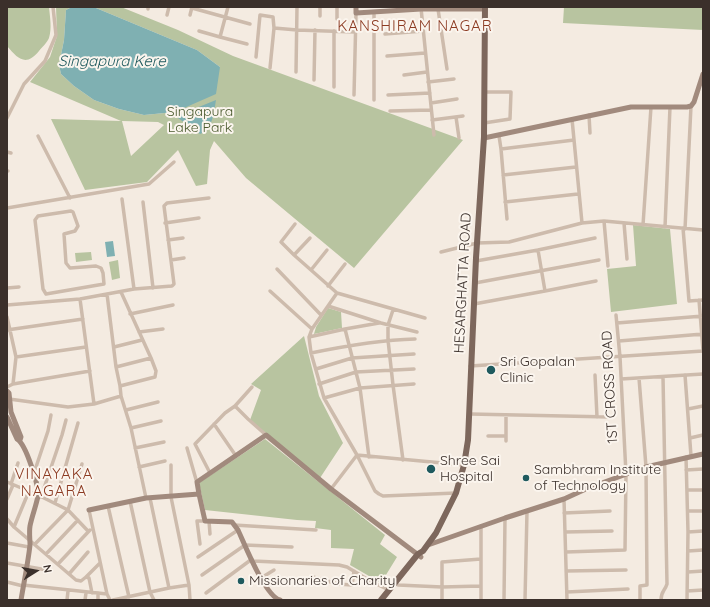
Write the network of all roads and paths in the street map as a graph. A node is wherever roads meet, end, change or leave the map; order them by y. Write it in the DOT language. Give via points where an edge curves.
graph roads {
  1 [pos="53,7"];
  2 [pos="169,7"];
  3 [pos="228,7"];
  4 [pos="297,7"];
  5 [pos="320,7"];
  6 [pos="337,7"];
  7 [pos="356,7"];
  8 [pos="192,8"];
  9 [pos="420,8"];
  10 [pos="485,8"];
  11 [pos="390,9"];
  12 [pos="410,9"];
  13 [pos="436,9"];
  14 [pos="377,10"];
  15 [pos="356,13"];
  16 [pos="167,14"];
  17 [pos="190,15"];
  18 [pos="320,16"];
  19 [pos="225,17"];
  20 [pos="337,19"];
  21 [pos="250,24"];
  22 [pos="274,28"];
  23 [pos="297,30"];
  24 [pos="315,30"];
  25 [pos="199,31"];
  26 [pos="334,31"];
  27 [pos="423,31"];
  28 [pos="355,32"];
  29 [pos="385,34"];
  30 [pos="220,37"];
  31 [pos="247,44"];
  32 [pos="425,53"];
  33 [pos="386,56"];
  34 [pos="256,57"];
  35 [pos="270,68"];
  36 [pos="447,69"];
  37 [pos="296,72"];
  38 [pos="428,72"];
  39 [pos="703,74"];
  40 [pos="404,75"];
  41 [pos="454,79"];
  42 [pos="314,80"];
  43 [pos="428,82"];
  44 [pos="334,87"];
  45 [pos="484,92"];
  46 [pos="430,94"];
  47 [pos="354,95"];
  48 [pos="388,95"];
  49 [pos="457,99"];
  50 [pos="374,100"];
  51 [pos="430,103"];
  52 [pos="692,106"];
  53 [pos="651,107"];
  54 [pos="670,107"];
  55 [pos="431,110"];
  56 [pos="390,111"];
  57 [pos="589,115"];
  58 [pos="463,116"];
  59 [pos="456,117"];
  60 [pos="7,118"];
  61 [pos="572,119"];
  62 [pos="432,120"];
  63 [pos="484,123"];
  64 [pos="590,133"];
  65 [pos="434,135"];
  66 [pos="38,136"];
  67 [pos="499,136"];
  68 [pos="458,138"];
  69 [pos="484,138"];
  70 [pos="574,140"];
  71 [pos="501,149"];
  72 [pos="174,162"];
  73 [pos="576,168"];
  74 [pos="503,175"];
  75 [pos="578,194"];
  76 [pos="70,198"];
  77 [pos="208,198"];
  78 [pos="122,199"];
  79 [pos="143,202"];
  80 [pos="505,202"];
  81 [pos="7,208"];
  82 [pos="199,218"];
  83 [pos="507,219"];
  84 [pos="604,221"];
  85 [pos="165,223"];
  86 [pos="582,223"];
  87 [pos="624,223"];
  88 [pos="295,224"];
  89 [pos="643,225"];
  90 [pos="665,227"];
  91 [pos="684,228"];
  92 [pos="703,230"];
  93 [pos="183,238"];
  94 [pos="310,238"];
  95 [pos="595,238"];
  96 [pos="168,240"];
  97 [pos="477,243"];
  98 [pos="327,250"];
  99 [pos="538,250"];
  100 [pos="441,252"];
  101 [pos="294,256"];
  102 [pos="184,258"];
  103 [pos="627,259"];
  104 [pos="171,260"];
  105 [pos="599,260"];
  106 [pos="476,261"];
  107 [pos="345,264"];
  108 [pos="608,266"];
  109 [pos="277,269"];
  110 [pos="311,270"];
  111 [pos="542,272"];
  112 [pos="596,281"];
  113 [pos="475,283"];
  114 [pos="328,286"];
  115 [pos="19,287"];
  116 [pos="93,287"];
  117 [pos="7,288"];
  118 [pos="86,288"];
  119 [pos="153,288"];
  120 [pos="134,289"];
  121 [pos="270,291"];
  122 [pos="545,291"];
  123 [pos="121,292"];
  124 [pos="337,293"];
  125 [pos="107,294"];
  126 [pos="95,296"];
  127 [pos="87,298"];
  128 [pos="80,299"];
  129 [pos="701,300"];
  130 [pos="474,304"];
  131 [pos="7,305"];
  132 [pos="173,305"];
  133 [pos="328,306"];
  134 [pos="393,310"];
  135 [pos="130,314"];
  136 [pos="321,315"];
  137 [pos="616,315"];
  138 [pos="702,316"];
  139 [pos="7,317"];
  140 [pos="426,318"];
  141 [pos="83,319"];
  142 [pos="381,323"];
  143 [pos="617,323"];
  144 [pos="388,325"];
  145 [pos="162,329"];
  146 [pos="312,329"];
  147 [pos="345,329"];
  148 [pos="9,330"];
  149 [pos="139,332"];
  150 [pos="417,332"];
  151 [pos="702,334"];
  152 [pos="310,337"];
  153 [pos="415,339"];
  154 [pos="142,340"];
  155 [pos="388,340"];
  156 [pos="619,341"];
  157 [pos="349,345"];
  158 [pos="86,347"];
  159 [pos="114,347"];
  160 [pos="703,351"];
  161 [pos="311,353"];
  162 [pos="414,354"];
  163 [pos="389,355"];
  164 [pos="16,357"];
  165 [pos="620,357"];
  166 [pos="151,358"];
  167 [pos="352,358"];
  168 [pos="470,366"];
  169 [pos="116,367"];
  170 [pos="316,369"];
  171 [pos="414,369"];
  172 [pos="391,370"];
  173 [pos="90,371"];
  174 [pos="356,372"];
  175 [pos="703,374"];
  176 [pos="595,375"];
  177 [pos="685,375"];
  178 [pos="663,377"];
  179 [pos="640,378"];
  180 [pos="621,380"];
  181 [pos="13,384"];
  182 [pos="319,384"];
  183 [pos="414,384"];
  184 [pos="393,385"];
  185 [pos="120,386"];
  186 [pos="7,387"];
  187 [pos="252,387"];
  188 [pos="360,388"];
  189 [pos="7,391"];
  190 [pos="122,396"];
  191 [pos="324,398"];
  192 [pos="9,399"];
  193 [pos="158,402"];
  194 [pos="94,404"];
  195 [pos="235,406"];
  196 [pos="703,406"];
  197 [pos="688,409"];
  198 [pos="126,410"];
  199 [pos="8,414"];
  200 [pos="470,414"];
  201 [pos="51,415"];
  202 [pos="506,415"];
  203 [pos="597,417"];
  204 [pos="610,417"];
  205 [pos="66,420"];
  206 [pos="161,421"];
  207 [pos="78,423"];
  208 [pos="214,424"];
  209 [pos="131,428"];
  210 [pos="266,435"];
  211 [pos="703,435"];
  212 [pos="488,436"];
  213 [pos="506,436"];
  214 [pos="690,438"];
  215 [pos="506,441"];
  216 [pos="164,442"];
  217 [pos="135,448"];
  218 [pos="187,448"];
  219 [pos="703,454"];
  220 [pos="357,455"];
  221 [pos="236,456"];
  222 [pos="369,457"];
  223 [pos="689,457"];
  224 [pos="403,460"];
  225 [pos="165,461"];
  226 [pos="664,462"];
  227 [pos="18,463"];
  228 [pos="82,464"];
  229 [pos="171,465"];
  230 [pos="464,465"];
  231 [pos="139,467"];
  232 [pos="646,467"];
  233 [pos="686,470"];
  234 [pos="703,470"];
  235 [pos="34,473"];
  236 [pos="210,473"];
  237 [pos="626,474"];
  238 [pos="197,483"];
  239 [pos="10,484"];
  240 [pos="331,489"];
  241 [pos="687,490"];
  242 [pos="703,490"];
  243 [pos="29,492"];
  244 [pos="456,493"];
  245 [pos="199,494"];
  246 [pos="40,496"];
  247 [pos="171,497"];
  248 [pos="148,498"];
  249 [pos="7,499"];
  250 [pos="564,499"];
  251 [pos="130,501"];
  252 [pos="55,503"];
  253 [pos="108,506"];
  254 [pos="68,510"];
  255 [pos="89,510"];
  256 [pos="527,511"];
  257 [pos="610,511"];
  258 [pos="688,511"];
  259 [pos="703,511"];
  260 [pos="564,513"];
  261 [pos="505,518"];
  262 [pos="7,520"];
  263 [pos="78,520"];
  264 [pos="207,521"];
  265 [pos="234,525"];
  266 [pos="481,526"];
  267 [pos="14,527"];
  268 [pos="93,527"];
  269 [pos="238,530"];
  270 [pos="316,530"];
  271 [pos="88,531"];
  272 [pos="612,531"];
  273 [pos="703,531"];
  274 [pos="565,532"];
  275 [pos="688,532"];
  276 [pos="210,534"];
  277 [pos="30,539"];
  278 [pos="7,543"];
  279 [pos="35,544"];
  280 [pos="200,544"];
  281 [pos="245,545"];
  282 [pos="428,545"];
  283 [pos="29,547"];
  284 [pos="292,547"];
  285 [pos="703,550"];
  286 [pos="688,551"];
  287 [pos="88,552"];
  288 [pos="566,552"];
  289 [pos="46,554"];
  290 [pos="421,554"];
  291 [pos="198,557"];
  292 [pos="481,559"];
  293 [pos="253,560"];
  294 [pos="7,563"];
  295 [pos="100,563"];
  296 [pos="58,564"];
  297 [pos="26,566"];
  298 [pos="47,570"];
  299 [pos="274,570"];
  300 [pos="626,570"];
  301 [pos="354,571"];
  302 [pos="566,571"];
  303 [pos="703,571"];
  304 [pos="688,572"];
  305 [pos="69,574"];
  306 [pos="202,575"];
  307 [pos="86,577"];
  308 [pos="313,577"];
  309 [pos="261,578"];
  310 [pos="7,582"];
  311 [pos="397,584"];
  312 [pos="189,585"];
  313 [pos="23,586"];
  314 [pos="481,586"];
  315 [pos="442,587"];
  316 [pos="169,588"];
  317 [pos="628,589"];
  318 [pos="389,590"];
  319 [pos="703,590"];
  320 [pos="68,591"];
  321 [pos="687,591"];
  322 [pos="150,592"];
  323 [pos="566,592"];
  324 [pos="86,593"];
  325 [pos="92,593"];
  326 [pos="98,593"];
  327 [pos="206,593"];
  328 [pos="107,594"];
  329 [pos="129,597"];
  330 [pos="21,600"];
  331 [pos="67,600"];
  332 [pos="85,600"];
  333 [pos="98,600"];
  334 [pos="110,600"];
  335 [pos="113,600"];
  336 [pos="154,600"];
  337 [pos="190,600"];
  338 [pos="280,600"];
  339 [pos="381,600"];
  340 [pos="386,600"];
  341 [pos="442,600"];
  342 [pos="481,600"];
  343 [pos="504,600"];
  344 [pos="525,600"];
  345 [pos="567,600"];
  346 [pos="640,600"];
  347 [pos="661,600"];
  348 [pos="687,600"];
  1 -- 60 [label="street" via="56,35 46,61 24,84"];
  2 -- 16 [label="street"];
  3 -- 19 [label="street"];
  4 -- 23 [label="street"];
  5 -- 18 [label="street"];
  6 -- 20 [label="street"];
  7 -- 15 [label="street"];
  8 -- 17 [label="street"];
  8 -- 19 [label="street"];
  9 -- 12 [label="street"];
  9 -- 13 [label="street"];
  9 -- 27 [label="street"];
  10 -- 13 [label="street"];
  10 -- 45 [label="main road, HESARGHATTA ROAD"];
  11 -- 12 [label="street"];
  11 -- 14 [label="street"];
  13 -- 36 [label="street"];
  14 -- 15 [label="street"];
  14 -- 50 [label="street"];
  15 -- 28 [label="street"];
  19 -- 21 [label="street"];
  19 -- 30 [label="street"];
  22 -- 23 [label="street"];
  22 -- 34 [label="street" via="274,18 260,15"];
  22 -- 35 [label="street"];
  23 -- 24 [label="street"];
  23 -- 37 [label="street"];
  24 -- 26 [label="street"];
  24 -- 42 [label="street"];
  25 -- 30 [label="street"];
  26 -- 28 [label="street"];
  26 -- 44 [label="street"];
  27 -- 29 [label="street"];
  27 -- 32 [label="street"];
  28 -- 47 [label="street"];
  30 -- 31 [label="street"];
  32 -- 33 [label="street"];
  32 -- 38 [label="street"];
  38 -- 40 [label="street"];
  38 -- 43 [label="street"];
  39 -- 52 [label="street"];
  41 -- 43 [label="street"];
  43 -- 46 [label="street"];
  45 -- 63 [label="main road, HESARGHATTA ROAD"];
  45 -- 63 [label="street" via="511,92 510,119"];
  46 -- 48 [label="street"];
  46 -- 51 [label="street"];
  49 -- 51 [label="street"];
  51 -- 55 [label="street"];
  52 -- 54 [label="street"];
  52 -- 91 [label="street"];
  53 -- 54 [label="street"];
  53 -- 57 [label="street" via="631,106"];
  53 -- 89 [label="street"];
  54 -- 90 [label="street"];
  55 -- 56 [label="street"];
  55 -- 62 [label="street"];
  57 -- 61 [label="street"];
  57 -- 64 [label="street"];
  58 -- 59 [label="street"];
  59 -- 62 [label="street"];
  59 -- 68 [label="street"];
  61 -- 67 [label="street"];
  61 -- 70 [label="street"];
  62 -- 65 [label="street"];
  63 -- 69 [label="main road, HESARGHATTA ROAD"];
  66 -- 76 [label="street"];
  67 -- 69 [label="street"];
  67 -- 71 [label="street"];
  69 -- 97 [label="main road, HESARGHATTA ROAD"];
  70 -- 71 [label="street"];
  70 -- 73 [label="street"];
  71 -- 74 [label="street"];
  72 -- 76 [label="street" via="151,183"];
  73 -- 74 [label="street"];
  73 -- 75 [label="street"];
  74 -- 80 [label="street"];
  75 -- 80 [label="street"];
  75 -- 86 [label="street"];
  76 -- 81 [label="street"];
  77 -- 85 [label="street" via="165,204"];
  78 -- 120 [label="street"];
  79 -- 119 [label="street"];
  80 -- 83 [label="street"];
  82 -- 85 [label="street"];
  84 -- 86 [label="street"];
  84 -- 87 [label="street"];
  84 -- 108 [label="street"];
  85 -- 96 [label="street"];
  86 -- 97 [label="street" via="509,242"];
  87 -- 89 [label="street"];
  87 -- 103 [label="street"];
  88 -- 101 [label="street" via="281,242"];
  89 -- 90 [label="street"];
  90 -- 91 [label="street"];
  91 -- 92 [label="street"];
  91 -- 129 [label="street" via="689,301"];
  93 -- 96 [label="street"];
  94 -- 101 [label="street"];
  95 -- 99 [label="street"];
  96 -- 104 [label="street"];
  97 -- 100 [label="street"];
  97 -- 106 [label="main road, HESARGHATTA ROAD"];
  98 -- 110 [label="street"];
  99 -- 106 [label="street"];
  99 -- 111 [label="street"];
  101 -- 110 [label="street"];
  102 -- 104 [label="street"];
  104 -- 119 [label="street" via="173,286"];
  105 -- 111 [label="street"];
  106 -- 113 [label="main road, HESARGHATTA ROAD"];
  107 -- 114 [label="street"];
  109 -- 136 [label="street"];
  110 -- 114 [label="street"];
  111 -- 113 [label="street"];
  111 -- 122 [label="street"];
  112 -- 122 [label="street"];
  113 -- 130 [label="main road, HESARGHATTA ROAD"];
  114 -- 124 [label="street"];
  115 -- 117 [label="street"];
  116 -- 118 [label="street"];
  116 -- 118 [label="street" via="104,284 101,268 70,268 66,263 64,234 75,231 78,226 73,212 38,216 35,220 44,293"];
  116 -- 126 [label="street"];
  118 -- 127 [label="street"];
  119 -- 120 [label="street"];
  120 -- 123 [label="street"];
  121 -- 146 [label="street"];
  122 -- 130 [label="street"];
  123 -- 125 [label="street"];
  123 -- 135 [label="street"];
  124 -- 133 [label="street"];
  124 -- 134 [label="street"];
  125 -- 126 [label="street"];
  125 -- 159 [label="street"];
  126 -- 127 [label="street"];
  127 -- 128 [label="street"];
  128 -- 131 [label="street"];
  128 -- 141 [label="street"];
  129 -- 138 [label="street"];
  130 -- 168 [label="main road, HESARGHATTA ROAD"];
  132 -- 135 [label="street"];
  133 -- 136 [label="street"];
  133 -- 142 [label="street"];
  134 -- 140 [label="street"];
  134 -- 144 [label="street"];
  135 -- 149 [label="street"];
  136 -- 146 [label="street"];
  137 -- 143 [label="street, 1ST CROSS ROAD"];
  138 -- 143 [label="street"];
  138 -- 151 [label="street"];
  139 -- 148 [label="street"];
  141 -- 148 [label="street"];
  141 -- 158 [label="street"];
  142 -- 144 [label="street"];
  142 -- 147 [label="street"];
  143 -- 156 [label="street, 1ST CROSS ROAD"];
  144 -- 150 [label="street"];
  144 -- 155 [label="street"];
  145 -- 149 [label="street"];
  146 -- 152 [label="street"];
  147 -- 152 [label="street"];
  147 -- 157 [label="street"];
  148 -- 164 [label="street"];
  149 -- 154 [label="street"];
  151 -- 156 [label="street"];
  151 -- 160 [label="street"];
  152 -- 161 [label="street"];
  153 -- 155 [label="street"];
  154 -- 159 [label="street"];
  154 -- 166 [label="street"];
  155 -- 157 [label="street"];
  155 -- 163 [label="street"];
  156 -- 165 [label="street, 1ST CROSS ROAD"];
  157 -- 161 [label="street"];
  157 -- 167 [label="street"];
  158 -- 164 [label="street"];
  158 -- 173 [label="street"];
  159 -- 169 [label="street"];
  160 -- 165 [label="street"];
  161 -- 170 [label="street"];
  162 -- 163 [label="street"];
  163 -- 167 [label="street"];
  163 -- 172 [label="street"];
  164 -- 181 [label="street"];
  165 -- 168 [label="street"];
  165 -- 180 [label="street, 1ST CROSS ROAD"];
  166 -- 169 [label="street"];
  166 -- 185 [label="street" via="156,372 155,377"];
  167 -- 170 [label="street"];
  167 -- 174 [label="street"];
  168 -- 200 [label="main road, HESARGHATTA ROAD"];
  169 -- 185 [label="street"];
  170 -- 182 [label="street"];
  171 -- 172 [label="street"];
  172 -- 174 [label="street"];
  172 -- 184 [label="street"];
  173 -- 181 [label="street"];
  173 -- 194 [label="street"];
  174 -- 182 [label="street"];
  174 -- 188 [label="street"];
  175 -- 177 [label="street"];
  176 -- 203 [label="street"];
  177 -- 178 [label="street"];
  177 -- 197 [label="street"];
  178 -- 179 [label="street"];
  178 -- 226 [label="street"];
  179 -- 180 [label="street"];
  179 -- 232 [label="street"];
  180 -- 237 [label="street, 1ST CROSS ROAD"];
  181 -- 186 [label="street"];
  182 -- 191 [label="street"];
  183 -- 184 [label="street"];
  184 -- 188 [label="street"];
  184 -- 224 [label="street"];
  185 -- 190 [label="street"];
  187 -- 195 [label="street"];
  188 -- 191 [label="street"];
  188 -- 222 [label="street"];
  189 -- 192 [label="street"];
  190 -- 194 [label="street"];
  190 -- 198 [label="street"];
  191 -- 220 [label="street"];
  192 -- 194 [label="street" via="68,407"];
  192 -- 199 [label="street"];
  193 -- 198 [label="street"];
  195 -- 208 [label="street"];
  195 -- 210 [label="street"];
  196 -- 197 [label="street"];
  197 -- 214 [label="street"];
  198 -- 209 [label="street"];
  199 -- 235 [label="street"];
  200 -- 202 [label="street"];
  200 -- 230 [label="main road, HESARGHATTA ROAD"];
  201 -- 235 [label="street"];
  202 -- 203 [label="street"];
  202 -- 213 [label="street"];
  203 -- 204 [label="street"];
  205 -- 246 [label="street"];
  206 -- 209 [label="street"];
  207 -- 252 [label="street"];
  208 -- 221 [label="street"];
  208 -- 236 [label="street" via="195,444"];
  209 -- 217 [label="street"];
  210 -- 221 [label="street"];
  210 -- 240 [label="street"];
  211 -- 214 [label="street"];
  212 -- 213 [label="street"];
  213 -- 215 [label="street"];
  214 -- 223 [label="street"];
  216 -- 217 [label="street"];
  217 -- 231 [label="street"];
  218 -- 238 [label="street"];
  219 -- 223 [label="street"];
  220 -- 222 [label="street"];
  220 -- 240 [label="street"];
  220 -- 244 [label="street" via="375,491 383,496"];
  221 -- 236 [label="street"];
  222 -- 224 [label="street"];
  223 -- 226 [label="street"];
  223 -- 233 [label="street"];
  224 -- 230 [label="street"];
  225 -- 231 [label="street"];
  226 -- 232 [label="street"];
  226 -- 347 [label="street" via="666,588 661,594"];
  227 -- 239 [label="street"];
  228 -- 254 [label="street"];
  229 -- 247 [label="street"];
  230 -- 244 [label="main road, HESARGHATTA ROAD"];
  231 -- 248 [label="street"];
  232 -- 237 [label="street"];
  232 -- 346 [label="street" via="647,585 640,586"];
  233 -- 234 [label="street"];
  233 -- 241 [label="street"];
  235 -- 246 [label="street"];
  236 -- 238 [label="street"];
  237 -- 250 [label="street"];
  237 -- 288 [label="street, 1ST CROSS ROAD" via="625,550"];
  238 -- 245 [label="street"];
  239 -- 243 [label="street"];
  239 -- 249 [label="street"];
  240 -- 290 [label="street"];
  241 -- 242 [label="street"];
  241 -- 258 [label="street"];
  243 -- 246 [label="street"];
  243 -- 267 [label="street"];
  244 -- 282 [label="main road, HESARGHATTA ROAD"];
  245 -- 247 [label="street"];
  245 -- 264 [label="street"];
  246 -- 252 [label="street"];
  246 -- 277 [label="street" via="30,526"];
  247 -- 248 [label="street"];
  247 -- 312 [label="street"];
  248 -- 251 [label="street"];
  248 -- 316 [label="street"];
  250 -- 256 [label="street"];
  250 -- 260 [label="street"];
  251 -- 253 [label="street"];
  251 -- 322 [label="street"];
  252 -- 254 [label="street"];
  253 -- 255 [label="street"];
  253 -- 329 [label="street"];
  254 -- 263 [label="street"];
  254 -- 279 [label="street"];
  255 -- 268 [label="street"];
  256 -- 261 [label="street"];
  256 -- 344 [label="street"];
  257 -- 260 [label="street"];
  258 -- 259 [label="street"];
  258 -- 275 [label="street"];
  260 -- 274 [label="street"];
  261 -- 266 [label="street"];
  261 -- 343 [label="street"];
  262 -- 267 [label="street"];
  263 -- 271 [label="street"];
  263 -- 289 [label="street"];
  264 -- 265 [label="street" via="229,521"];
  264 -- 276 [label="street"];
  264 -- 280 [label="street" via="197,521"];
  265 -- 269 [label="street"];
  265 -- 270 [label="street"];
  266 -- 282 [label="street"];
  266 -- 292 [label="street"];
  267 -- 277 [label="street"];
  268 -- 271 [label="street"];
  268 -- 295 [label="street"];
  269 -- 281 [label="street"];
  269 -- 291 [label="street"];
  271 -- 296 [label="street"];
  272 -- 274 [label="street"];
  273 -- 275 [label="street"];
  274 -- 288 [label="street"];
  275 -- 286 [label="street"];
  277 -- 279 [label="street"];
  277 -- 283 [label="street"];
  278 -- 283 [label="street"];
  279 -- 289 [label="street"];
  281 -- 284 [label="street"];
  281 -- 293 [label="street"];
  281 -- 306 [label="street"];
  282 -- 290 [label="main road, HESARGHATTA ROAD"];
  283 -- 297 [label="street"];
  285 -- 286 [label="street"];
  286 -- 304 [label="street"];
  287 -- 305 [label="street"];
  288 -- 302 [label="street"];
  289 -- 296 [label="street"];
  290 -- 311 [label="main road, HESARGHATTA ROAD"];
  292 -- 314 [label="street"];
  292 -- 315 [label="street" via="442,562"];
  293 -- 301 [label="street" via="339,565"];
  293 -- 309 [label="street"];
  293 -- 327 [label="street"];
  294 -- 297 [label="street"];
  295 -- 307 [label="street"];
  295 -- 328 [label="street"];
  296 -- 305 [label="street"];
  297 -- 298 [label="street"];
  297 -- 313 [label="street"];
  299 -- 309 [label="street"];
  300 -- 302 [label="street"];
  301 -- 308 [label="street" via="352,585"];
  301 -- 318 [label="street"];
  302 -- 323 [label="street"];
  303 -- 304 [label="street"];
  304 -- 321 [label="street"];
  305 -- 307 [label="street" via="79,581"];
  307 -- 325 [label="street" via="90,580"];
  309 -- 338 [label="street" via="267,590"];
  310 -- 313 [label="street"];
  311 -- 315 [label="street"];
  311 -- 318 [label="main road, HESARGHATTA ROAD"];
  311 -- 340 [label="main road, HESARGHATTA ROAD"];
  312 -- 316 [label="street"];
  312 -- 337 [label="street"];
  313 -- 320 [label="street"];
  313 -- 330 [label="street"];
  314 -- 315 [label="street"];
  314 -- 342 [label="street"];
  315 -- 341 [label="street"];
  316 -- 322 [label="street"];
  317 -- 323 [label="street"];
  318 -- 339 [label="main road, HESARGHATTA ROAD"];
  319 -- 321 [label="street"];
  320 -- 324 [label="street"];
  320 -- 331 [label="street"];
  321 -- 348 [label="street"];
  322 -- 329 [label="street"];
  322 -- 336 [label="street"];
  323 -- 345 [label="street"];
  324 -- 325 [label="street"];
  324 -- 332 [label="street"];
  325 -- 326 [label="street"];
  326 -- 328 [label="street"];
  326 -- 333 [label="street"];
  328 -- 334 [label="street"];
  329 -- 335 [label="street"];
}
